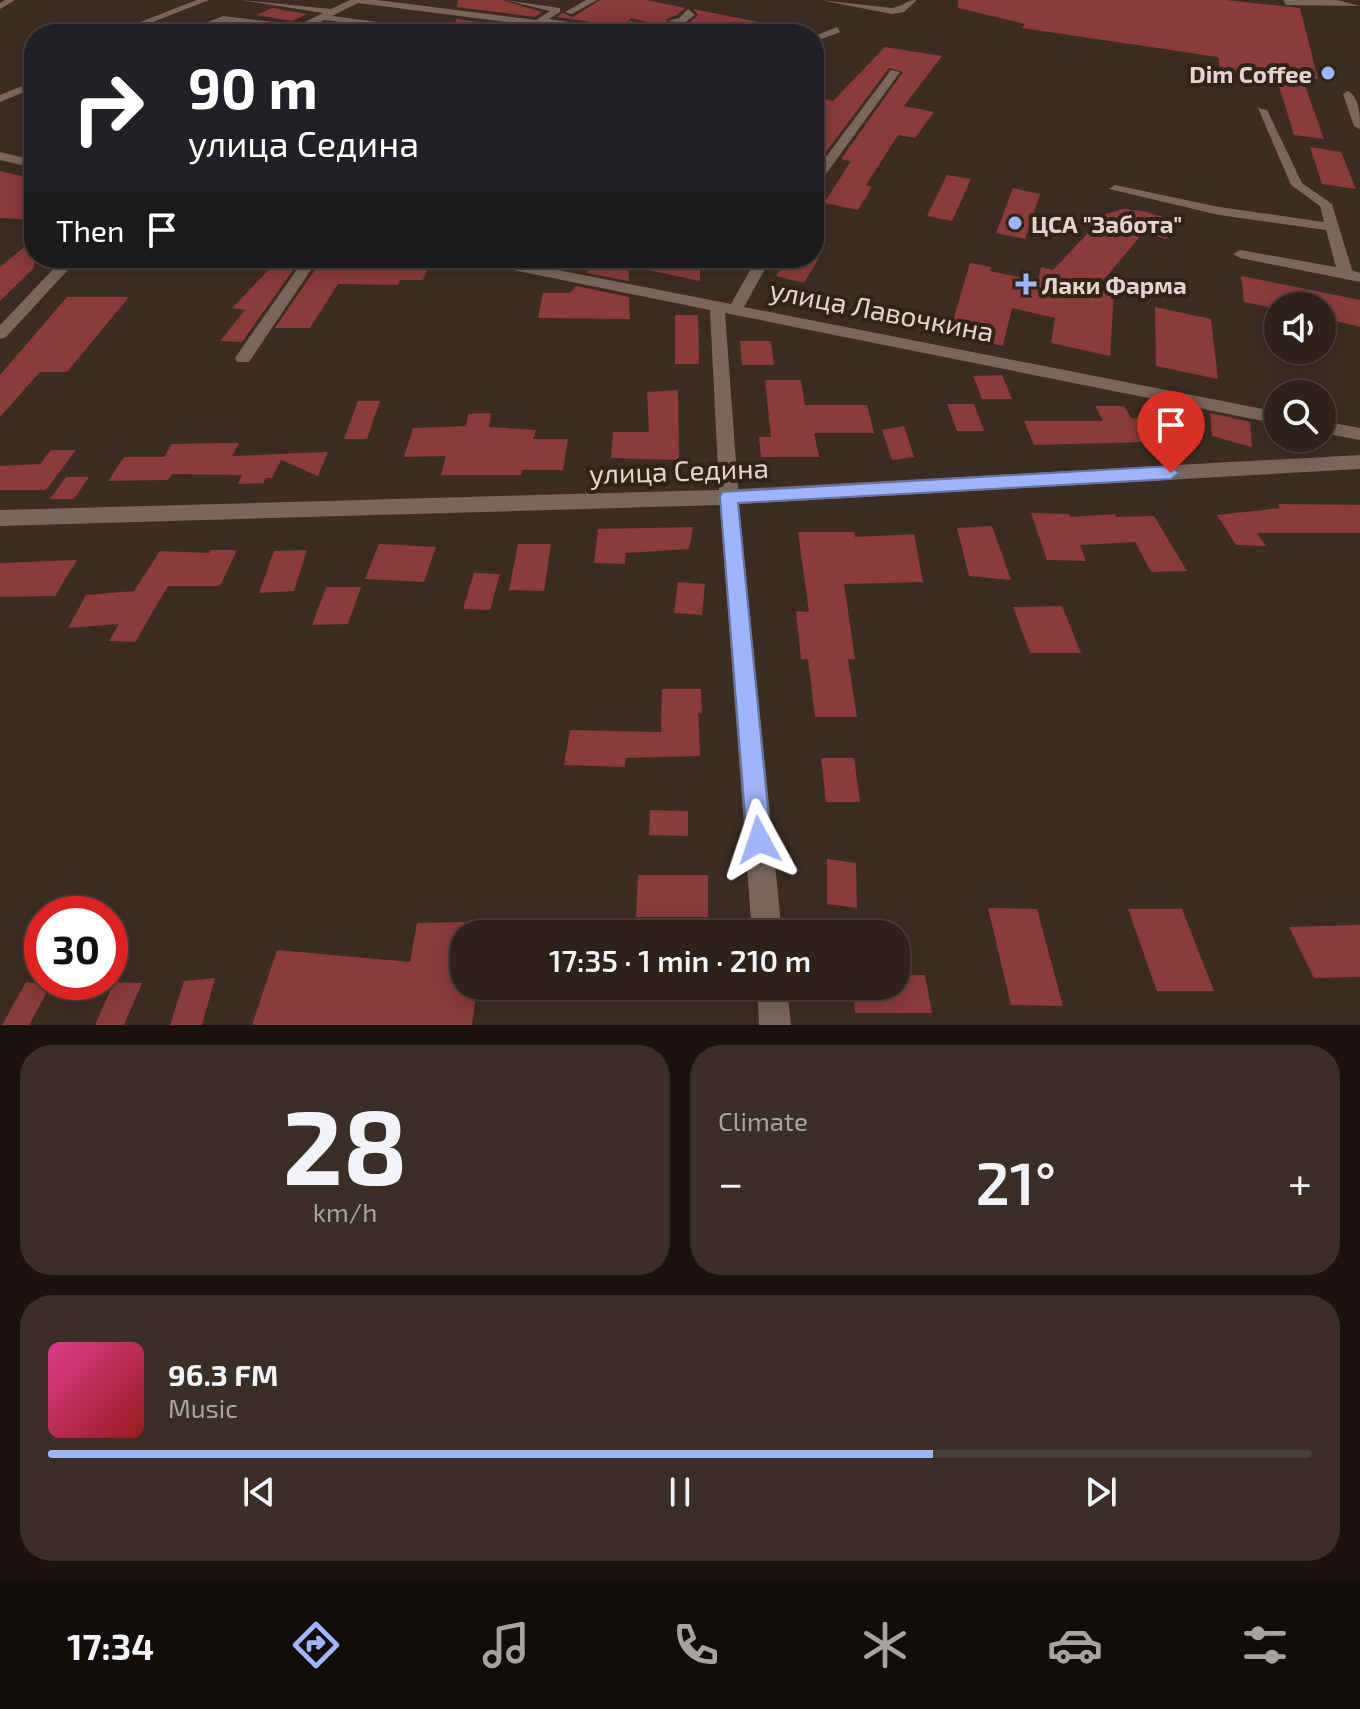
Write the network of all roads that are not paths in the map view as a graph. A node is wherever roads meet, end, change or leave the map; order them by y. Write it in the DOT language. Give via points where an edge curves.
graph roads {
  1 [pos="11,0"];
  2 [pos="205,0"];
  3 [pos="245,0"];
  4 [pos="509,0"];
  5 [pos="566,0"];
  6 [pos="585,0"];
  7 [pos="824,0"];
  8 [pos="913,0"];
  9 [pos="1327,0"];
  10 [pos="598,2"];
  11 [pos="1286,2"];
  12 [pos="1354,3"];
  13 [pos="0,6"];
  14 [pos="557,8"];
  15 [pos="688,12"];
  16 [pos="327,14"];
  17 [pos="1360,16"];
  18 [pos="672,21"];
  19 [pos="539,22"];
  20 [pos="141,24"];
  21 [pos="210,24"];
  22 [pos="266,24"];
  23 [pos="308,24"];
  24 [pos="376,24"];
  25 [pos="536,24"];
  26 [pos="556,24"];
  27 [pos="626,24"];
  28 [pos="837,30"];
  29 [pos="824,35"];
  30 [pos="895,72"];
  31 [pos="24,88"];
  32 [pos="1348,94"];
  33 [pos="0,99"];
  34 [pos="1262,110"];
  35 [pos="1360,126"];
  36 [pos="0,156"];
  37 [pos="24,162"];
  38 [pos="824,168"];
  39 [pos="1115,189"];
  40 [pos="1333,227"];
  41 [pos="1240,254"];
  42 [pos="63,268"];
  43 [pos="305,268"];
  44 [pos="524,268"];
  45 [pos="756,268"];
  46 [pos="1353,276"];
  47 [pos="726,308"];
  48 [pos="0,334"];
  49 [pos="243,358"];
  50 [pos="1264,415"];
  51 [pos="1336,430"];
  52 [pos="1360,434"];
  53 [pos="1360,462"];
  54 [pos="729,497"];
  55 [pos="0,518"];
  56 [pos="766,920"];
  57 [pos="773,1000"];
  58 [pos="775,1025"];
  1 -- 13 [label="street"];
  2 -- 20 [label="street"];
  3 -- 16 [label="street"];
  4 -- 14 [label="street"];
  5 -- 14 [label="street"];
  6 -- 14 [label="street"];
  7 -- 8 [label="street" via="892,11"];
  9 -- 11 [label="street"];
  9 -- 12 [label="street"];
  10 -- 14 [label="street"];
  12 -- 17 [label="street"];
  14 -- 19 [label="street"];
  14 -- 27 [label="street"];
  15 -- 18 [label="street" via="691,15 684,20"];
  16 -- 19 [label="street" via="363,0"];
  16 -- 23 [label="street"];
  16 -- 24 [label="street"];
  19 -- 25 [label="street"];
  19 -- 26 [label="street"];
  21 -- 22 [label="street" via="223,19"];
  28 -- 29 [label="street"];
  30 -- 38 [label="street"];
  31 -- 33 [label="street"];
  32 -- 35 [label="street"];
  34 -- 40 [label="street" via="1297,185 1326,204"];
  36 -- 37 [label="street"];
  39 -- 40 [label="street"];
  40 -- 46 [label="street"];
  41 -- 46 [label="street"];
  42 -- 48 [label="street"];
  43 -- 49 [label="street"];
  44 -- 47 [label="street, улица Лавочкина"];
  45 -- 47 [label="street"];
  47 -- 50 [label="street, улица Лавочкина"];
  47 -- 54 [label="street"];
  51 -- 52 [label="street"];
  53 -- 54 [label="street, улица Седина"];
  54 -- 55 [label="street, улица Седина"];
  54 -- 56 [label="street"];
  57 -- 58 [label="street"];
}
